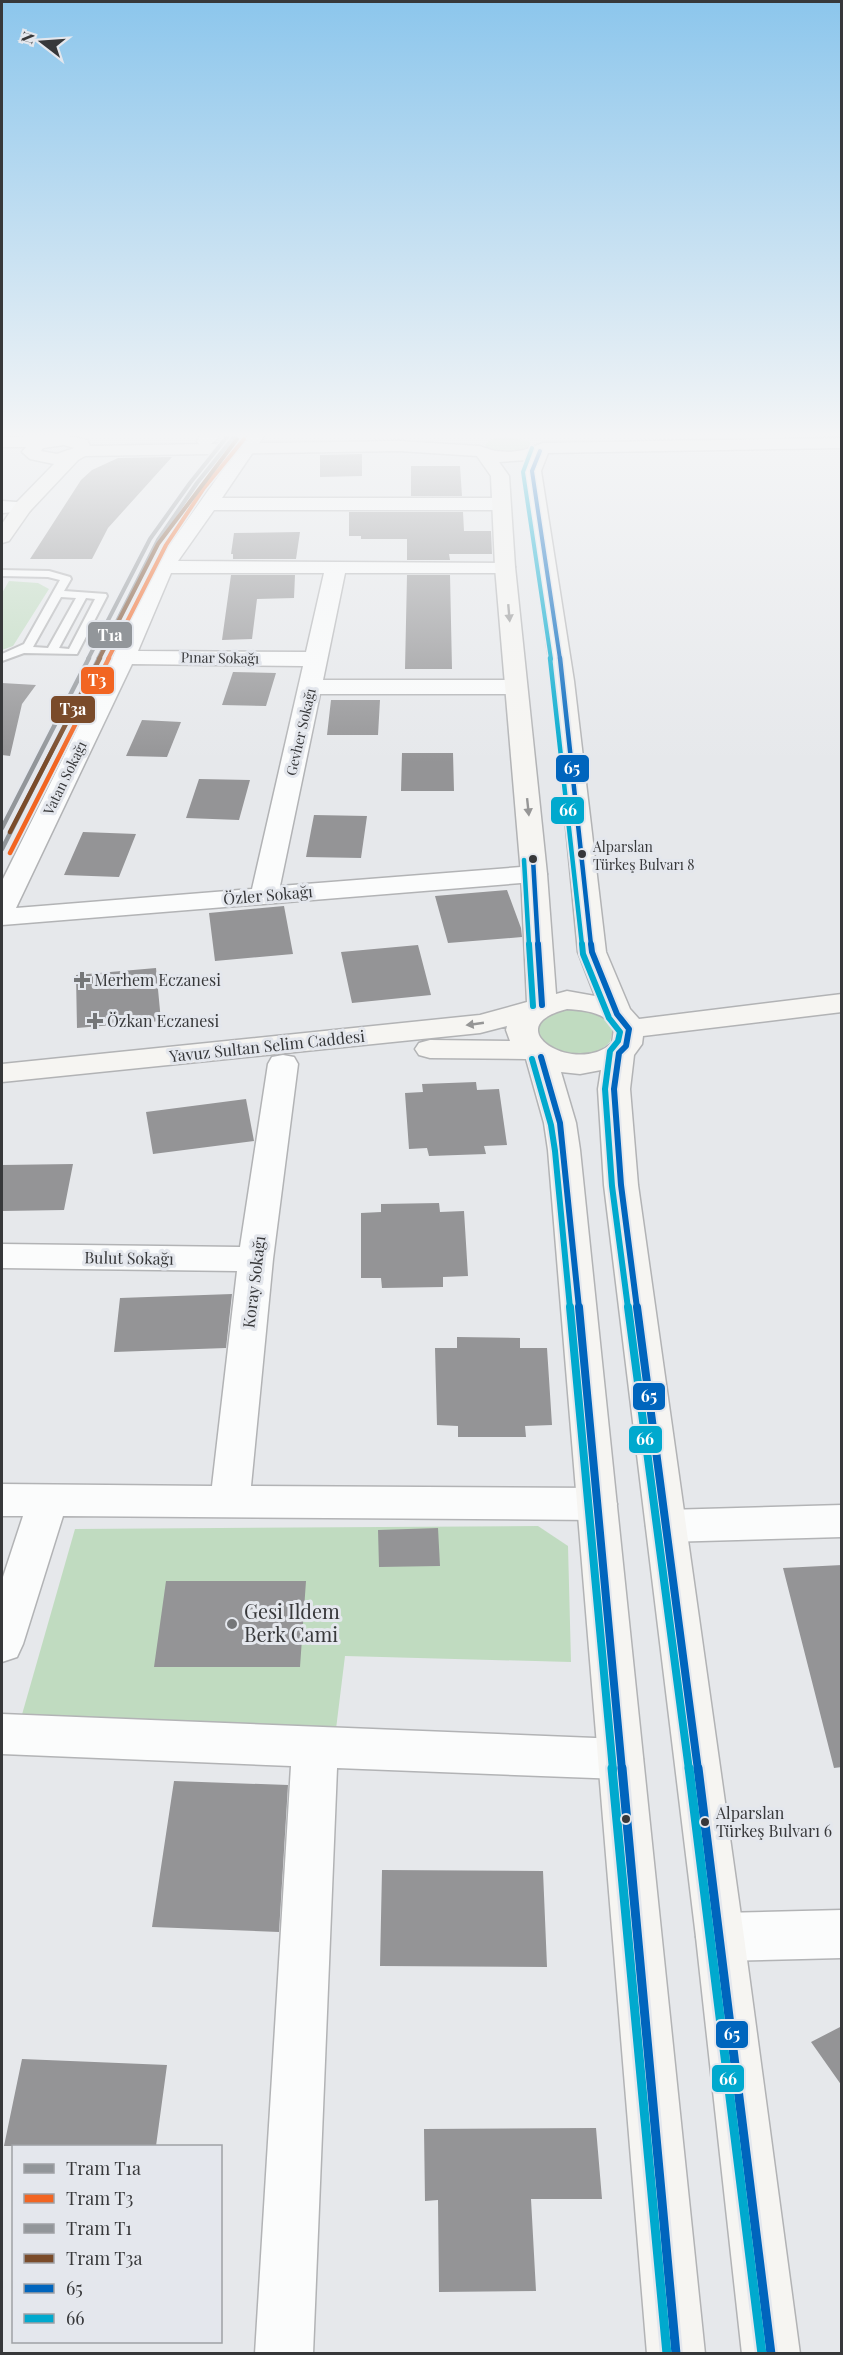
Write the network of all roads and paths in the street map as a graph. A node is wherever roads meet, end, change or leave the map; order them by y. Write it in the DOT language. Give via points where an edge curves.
graph roads {
  1 [pos="181,543"];
  2 [pos="503,543"];
  3 [pos="543,543"];
  4 [pos="164,567"];
  5 [pos="336,567"];
  6 [pos="505,567"];
  7 [pos="2,573"];
  8 [pos="58,594"];
  9 [pos="83,595"];
  10 [pos="24,650"];
  11 [pos="52,651"];
  12 [pos="123,657"];
  13 [pos="2,658"];
  14 [pos="317,659"];
  15 [pos="311,687"];
  16 [pos="516,687"];
  17 [pos="534,874"];
  18 [pos="264,896"];
  19 [pos="2,908"];
  20 [pos="2,917"];
  21 [pos="842,1003"];
  22 [pos="537,1008"];
  23 [pos="622,1032"];
  24 [pos="536,1054"];
  25 [pos="283,1064"];
  26 [pos="2,1073"];
  27 [pos="2,1093"];
  28 [pos="2,1256"];
  29 [pos="256,1259"];
  30 [pos="2,1500"];
  31 [pos="230,1500"];
  32 [pos="47,1502"];
  33 [pos="597,1504"];
  34 [pos="842,1521"];
  35 [pos="666,1526"];
  36 [pos="2,1644"];
  37 [pos="2,1734"];
  38 [pos="315,1746"];
  39 [pos="620,1759"];
  40 [pos="842,1934"];
  41 [pos="720,1937"];
  42 [pos="284,2354"];
  43 [pos="676,2354"];
  44 [pos="771,2354"];
  1 -- 4 [label="street, Vatan Sokağı"];
  2 -- 6 [label="main road"];
  3 -- 23 [label="main road" via="563,681 592,952"];
  4 -- 5 [label="street"];
  4 -- 12 [label="street, Vatan Sokağı"];
  5 -- 6 [label="street"];
  5 -- 14 [label="street, Gevher Sokağı"];
  6 -- 16 [label="main road, one-way"];
  7 -- 8 [label="lane" via="60,576 66,579"];
  8 -- 9 [label="lane"];
  8 -- 10 [label="lane"];
  9 -- 11 [label="lane"];
  9 -- 11 [label="lane" via="102,596 73,652"];
  10 -- 11 [label="lane"];
  10 -- 13 [label="lane"];
  12 -- 14 [label="street, Pınar Sokağı"];
  12 -- 19 [label="street, Vatan Sokağı"];
  14 -- 15 [label="street, Gevher Sokağı"];
  15 -- 16 [label="street"];
  15 -- 18 [label="street, Gevher Sokağı"];
  16 -- 17 [label="main road, one-way"];
  17 -- 18 [label="street, Özler Sokağı"];
  17 -- 22 [label="main road"];
  18 -- 20 [label="street, Özler Sokağı"];
  21 -- 23 [label="main road"];
  22 -- 23 [label="main road" via="581,1000 607,1008"];
  22 -- 24 [label="main road" via="521,1026 521,1034"];
  22 -- 26 [label="main road, Yavuz Sultan Selim Caddesi, one-way" via="480,1024"];
  23 -- 24 [label="main road" via="596,1063 568,1065"];
  23 -- 35 [label="main road" via="614,1089 621,1185"];
  24 -- 25 [label="main road, Yavuz Sultan Selim Caddesi" via="430,1049"];
  24 -- 33 [label="main road" via="560,1123 564,1150"];
  25 -- 27 [label="main road, Yavuz Sultan Selim Caddesi"];
  25 -- 29 [label="street, Koray Sokağı"];
  28 -- 29 [label="street, Bulut Sokağı"];
  29 -- 31 [label="street, Koray Sokağı"];
  30 -- 32 [label="street"];
  31 -- 32 [label="street"];
  31 -- 33 [label="street"];
  32 -- 36 [label="street"];
  33 -- 39 [label="main road"];
  34 -- 35 [label="street"];
  35 -- 41 [label="main road"];
  37 -- 38 [label="street"];
  38 -- 39 [label="street"];
  38 -- 42 [label="street"];
  39 -- 43 [label="main road"];
  40 -- 41 [label="street"];
  41 -- 44 [label="main road"];
}
